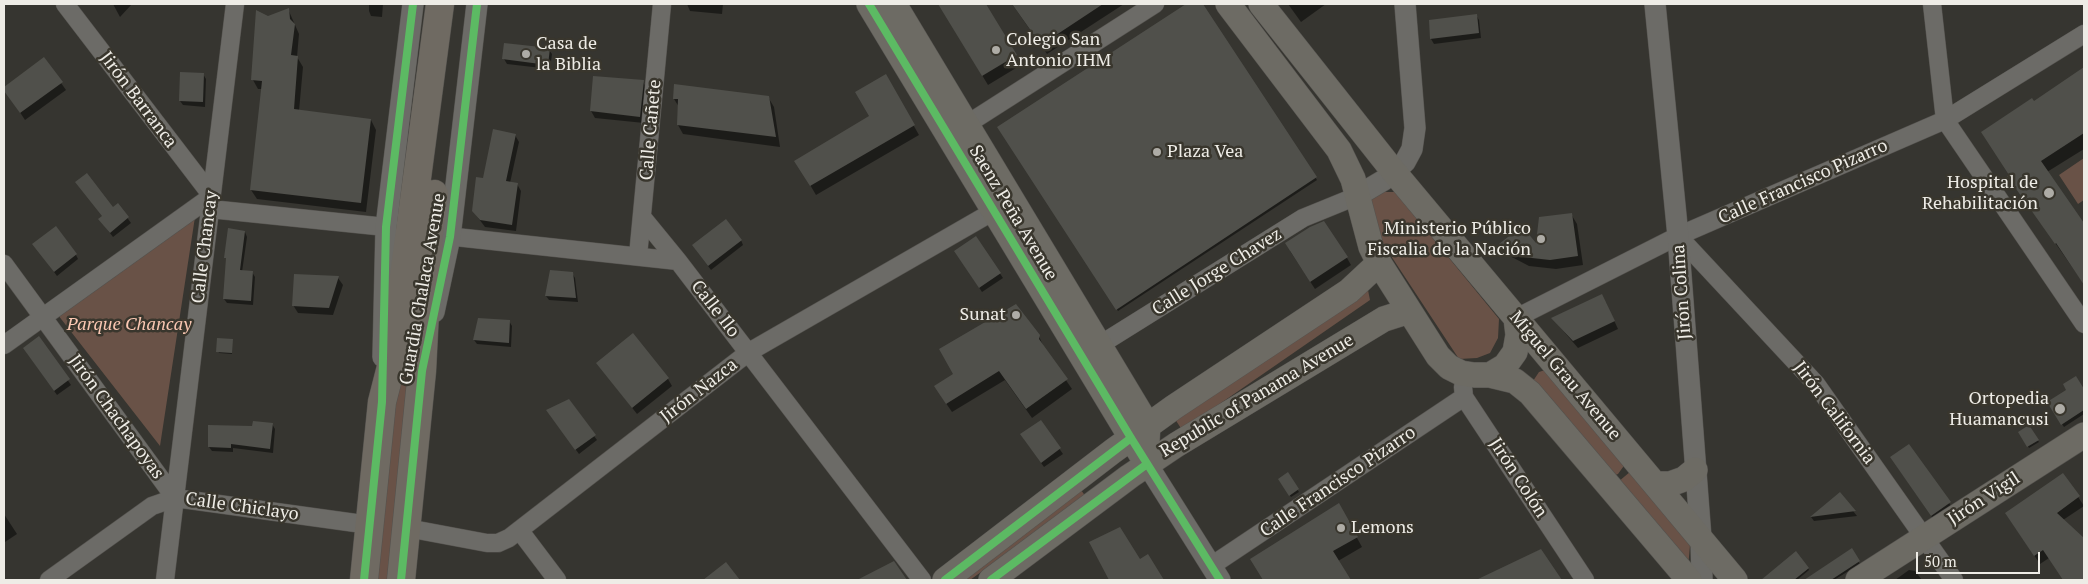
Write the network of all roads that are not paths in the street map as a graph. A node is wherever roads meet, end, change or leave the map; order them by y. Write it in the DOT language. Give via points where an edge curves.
graph roads {
  1 [pos="65,4"];
  2 [pos="235,4"];
  3 [pos="412,4"];
  4 [pos="440,4"];
  5 [pos="458,4"];
  6 [pos="477,4"];
  7 [pos="662,4"];
  8 [pos="869,4"];
  9 [pos="894,4"];
  10 [pos="1155,4"];
  11 [pos="1228,4"];
  12 [pos="1261,4"];
  13 [pos="1405,4"];
  14 [pos="1655,4"];
  15 [pos="1932,4"];
  16 [pos="2084,34"];
  17 [pos="436,107"];
  18 [pos="1945,120"];
  19 [pos="958,130"];
  20 [pos="1394,172"];
  21 [pos="1357,196"];
  22 [pos="211,202"];
  23 [pos="994,211"];
  24 [pos="642,216"];
  25 [pos="386,227"];
  26 [pos="440,235"];
  27 [pos="1678,236"];
  28 [pos="638,256"];
  29 [pos="678,261"];
  30 [pos="1378,263"];
  31 [pos="4,264"];
  32 [pos="1408,311"];
  33 [pos="43,317"];
  34 [pos="1516,318"];
  35 [pos="2084,324"];
  36 [pos="4,345"];
  37 [pos="1090,350"];
  38 [pos="749,352"];
  39 [pos="1461,373"];
  40 [pos="1490,375"];
  41 [pos="1464,397"];
  42 [pos="382,402"];
  43 [pos="1139,432"];
  44 [pos="2084,434"];
  45 [pos="1630,452"];
  46 [pos="1147,464"];
  47 [pos="1695,470"];
  48 [pos="1603,480"];
  49 [pos="1656,484"];
  50 [pos="175,498"];
  51 [pos="370,525"];
  52 [pos="407,528"];
  53 [pos="520,531"];
  54 [pos="1701,538"];
  55 [pos="1925,538"];
  56 [pos="1014,571"];
  57 [pos="1215,573"];
  58 [pos="50,580"];
  59 [pos="165,580"];
  60 [pos="364,580"];
  61 [pos="401,580"];
  62 [pos="557,580"];
  63 [pos="922,580"];
  64 [pos="945,580"];
  65 [pos="991,580"];
  66 [pos="1586,580"];
  67 [pos="1689,580"];
  68 [pos="1702,580"];
  69 [pos="1735,580"];
  70 [pos="1858,580"];
  71 [pos="1954,580"];
  1 -- 22 [label="street, Jirón Barranca"];
  2 -- 22 [label="street, Calle Chancay"];
  3 -- 25 [label="street, Guardia Chalaca Avenue"];
  4 -- 17 [label="main road, Guardia Chalaca Avenue"];
  5 -- 17 [label="main road, Guardia Chalaca Avenue"];
  6 -- 26 [label="street, Guardia Chalaca Avenue"];
  7 -- 24 [label="street, Calle Cañete"];
  8 -- 19 [label="main road, Saenz Peña Avenue"];
  9 -- 19 [label="main road"];
  10 -- 19 [label="street"];
  11 -- 21 [label="main road" via="1339,150"];
  12 -- 20 [label="main road, Miguel Grau Avenue"];
  13 -- 20 [label="street" via="1415,128 1412,149"];
  14 -- 27 [label="street, Jirón Colina"];
  15 -- 18 [label="street"];
  16 -- 18 [label="street, Calle Francisco Pizarro"];
  17 -- 26 [label="main road, Guardia Chalaca Avenue"];
  17 -- 42 [label="main road, Guardia Chalaca Avenue" via="393,359"];
  18 -- 27 [label="street, Calle Francisco Pizarro"];
  18 -- 35 [label="street"];
  19 -- 23 [label="main road, Saenz Peña Avenue"];
  19 -- 37 [label="main road"];
  20 -- 21 [label="street"];
  20 -- 34 [label="main road, Miguel Grau Avenue"];
  21 -- 30 [label="main road"];
  21 -- 37 [label="street, Calle Jorge Chavez" via="1304,218"];
  22 -- 25 [label="street"];
  22 -- 33 [label="street"];
  22 -- 50 [label="street, Calle Chancay"];
  23 -- 37 [label="main road, Saenz Peña Avenue"];
  23 -- 38 [label="street, Jirón Nazca"];
  24 -- 28 [label="street, Calle Cañete"];
  24 -- 29 [label="street, Calle Ilo"];
  25 -- 42 [label="street, Guardia Chalaca Avenue"];
  26 -- 28 [label="street"];
  26 -- 52 [label="main road, Guardia Chalaca Avenue" via="422,371"];
  27 -- 34 [label="street, Calle Francisco Pizarro"];
  27 -- 47 [label="street, Jirón Colina"];
  27 -- 55 [label="street, Jirón California" via="1816,384"];
  28 -- 29 [label="street"];
  29 -- 38 [label="street, Calle Ilo"];
  30 -- 32 [label="main road"];
  30 -- 43 [label="main road" via="1333,302"];
  31 -- 33 [label="street, Jirón Chachapoyas"];
  32 -- 39 [label="main road" via="1438,356"];
  32 -- 46 [label="main road, Republic of Panama Avenue" via="1384,319"];
  33 -- 36 [label="street"];
  33 -- 50 [label="street, Jirón Chachapoyas"];
  34 -- 40 [label="main road" via="1515,352 1505,366"];
  34 -- 45 [label="main road, Miguel Grau Avenue"];
  37 -- 43 [label="main road"];
  38 -- 53 [label="street, Jirón Nazca"];
  38 -- 63 [label="street, Calle Ilo"];
  39 -- 40 [label="main road"];
  39 -- 41 [label="street, Jirón Colón"];
  40 -- 48 [label="main road" via="1515,381 1530,393"];
  41 -- 57 [label="street, Calle Francisco Pizarro"];
  41 -- 66 [label="street, Jirón Colón"];
  42 -- 51 [label="main road, Guardia Chalaca Avenue"];
  43 -- 46 [label="main road"];
  43 -- 64 [label="main road"];
  44 -- 55 [label="main road, Jirón Vigil"];
  45 -- 48 [label="main road" via="1624,473 1614,479"];
  45 -- 49 [label="main road, Miguel Grau Avenue"];
  46 -- 56 [label="main road, Republic of Panama Avenue"];
  46 -- 57 [label="street"];
  47 -- 49 [label="main road" via="1684,479"];
  47 -- 54 [label="street, Jirón Colina"];
  48 -- 67 [label="main road"];
  49 -- 54 [label="main road, Miguel Grau Avenue"];
  50 -- 51 [label="street, Calle Chiclayo"];
  50 -- 58 [label="street, Calle Chiclayo" via="152,506"];
  50 -- 59 [label="street, Calle Chancay"];
  51 -- 60 [label="main road, Guardia Chalaca Avenue"];
  52 -- 53 [label="street, Jirón Nazca" via="487,543 498,543"];
  52 -- 61 [label="main road, Guardia Chalaca Avenue"];
  53 -- 62 [label="street"];
  54 -- 68 [label="street, Jirón Colina"];
  54 -- 69 [label="main road, Miguel Grau Avenue"];
  55 -- 70 [label="main road, Jirón Vigil"];
  55 -- 71 [label="street, Jirón California"];
  56 -- 65 [label="main road, Republic of Panama Avenue"];
}
